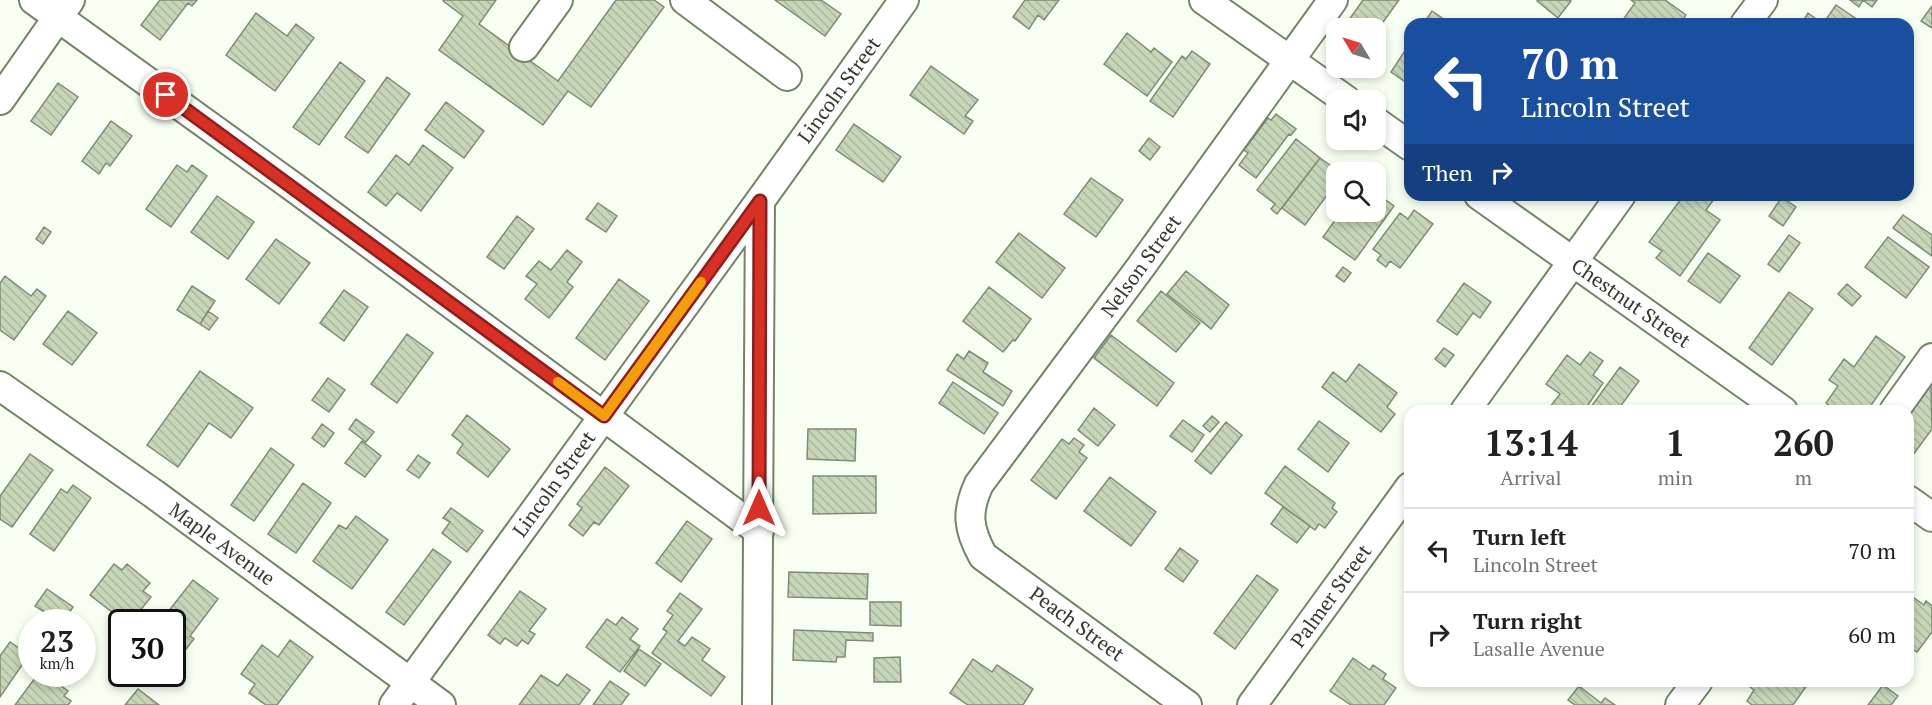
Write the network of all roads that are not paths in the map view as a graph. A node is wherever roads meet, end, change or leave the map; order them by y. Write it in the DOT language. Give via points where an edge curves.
graph roads {
  1 [pos="34,0"];
  2 [pos="558,0"];
  3 [pos="686,0"];
  4 [pos="904,0"];
  5 [pos="1204,0"];
  6 [pos="1333,0"];
  7 [pos="1763,0"];
  8 [pos="64,9"];
  9 [pos="1750,18"];
  10 [pos="524,47"];
  11 [pos="1289,60"];
  12 [pos="788,76"];
  13 [pos="1332,90"];
  14 [pos="0,100"];
  15 [pos="1386,129"];
  16 [pos="1404,142"];
  17 [pos="760,201"];
  18 [pos="1487,201"];
  19 [pos="1617,201"];
  20 [pos="1573,262"];
  21 [pos="1932,358"];
  22 [pos="0,386"];
  23 [pos="1469,405"];
  24 [pos="1774,405"];
  25 [pos="1898,405"];
  26 [pos="604,416"];
  27 [pos="1404,495"];
  28 [pos="1914,504"];
  29 [pos="1932,517"];
  30 [pos="759,531"];
  31 [pos="973,538"];
  32 [pos="410,682"];
  33 [pos="1694,687"];
  34 [pos="394,705"];
  35 [pos="441,705"];
  36 [pos="758,705"];
  37 [pos="1187,705"];
  38 [pos="1252,705"];
  39 [pos="1680,705"];
  1 -- 8 [label="street"];
  2 -- 10 [label="street"];
  3 -- 12 [label="street"];
  4 -- 17 [label="street, Lincoln Street"];
  5 -- 11 [label="street"];
  6 -- 11 [label="street, Nelson Street"];
  7 -- 9 [label="street"];
  8 -- 14 [label="street"];
  8 -- 26 [label="street" via="292,186"];
  11 -- 13 [label="street"];
  11 -- 31 [label="street, Nelson Street" via="979,484 969,518"];
  15 -- 16 [label="street"];
  17 -- 26 [label="street, Lincoln Street"];
  17 -- 30 [label="street"];
  18 -- 20 [label="street, Chestnut Street"];
  19 -- 20 [label="street"];
  20 -- 23 [label="street"];
  20 -- 24 [label="street, Chestnut Street"];
  21 -- 25 [label="street"];
  22 -- 32 [label="street, Maple Avenue"];
  26 -- 30 [label="street"];
  26 -- 32 [label="street, Lincoln Street"];
  27 -- 38 [label="street, Palmer Street"];
  28 -- 29 [label="street"];
  30 -- 36 [label="street"];
  31 -- 37 [label="street, Peach Street" via="983,556"];
  32 -- 34 [label="street, Lincoln Street"];
  32 -- 35 [label="street, Maple Avenue"];
  33 -- 39 [label="street"];
}
